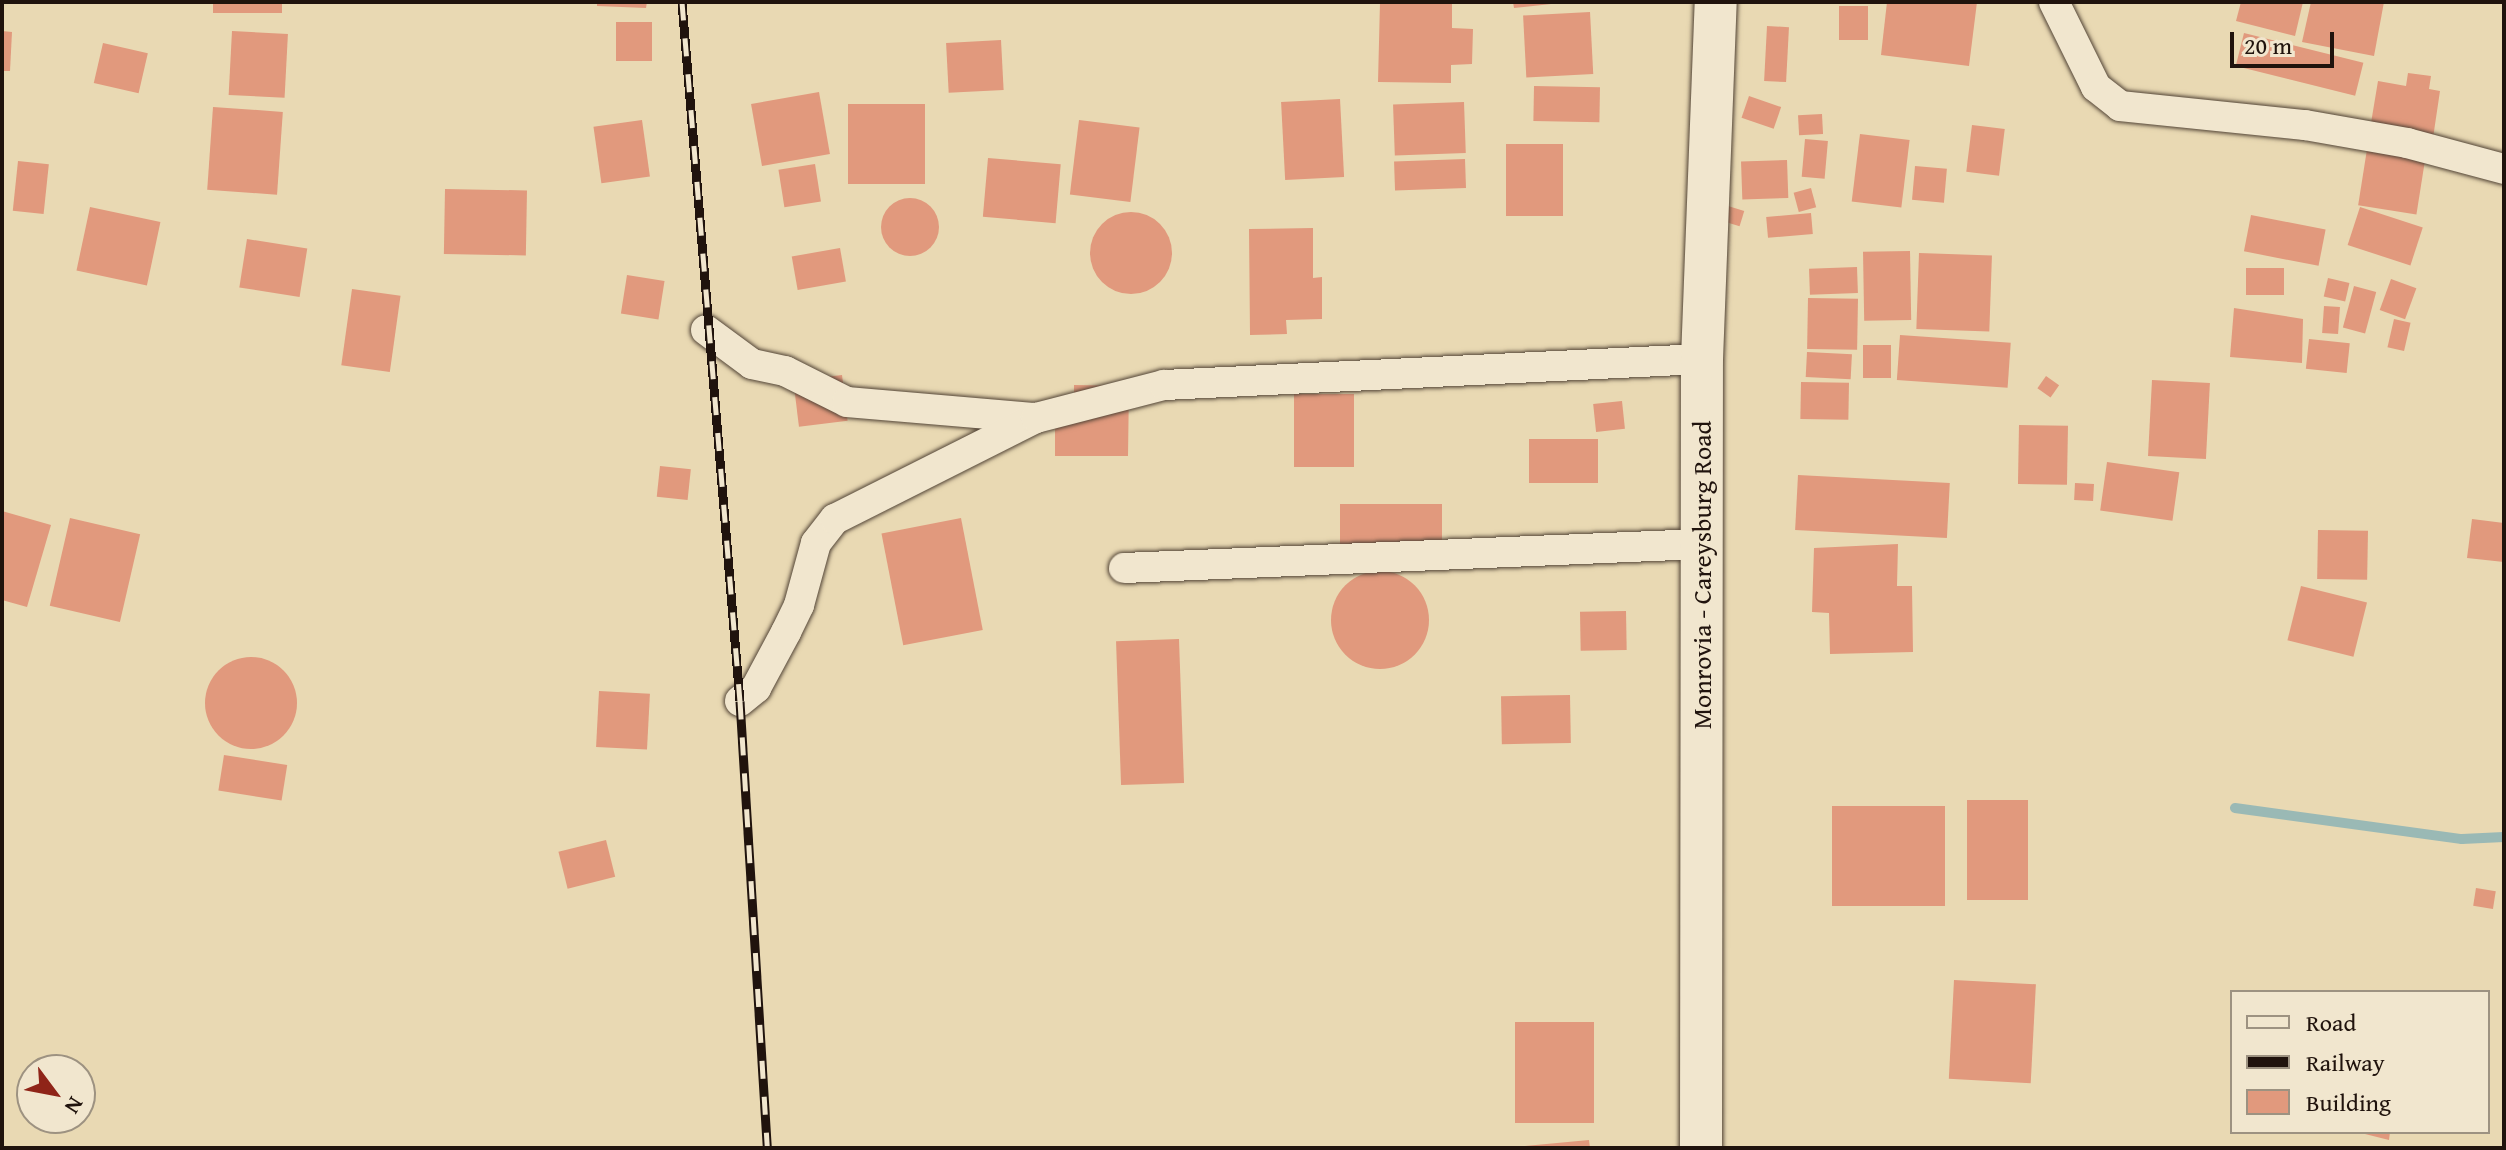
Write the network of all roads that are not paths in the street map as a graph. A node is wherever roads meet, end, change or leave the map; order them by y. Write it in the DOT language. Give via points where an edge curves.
graph roads {
  1 [pos="1716,2"];
  2 [pos="2054,2"];
  3 [pos="2504,169"];
  4 [pos="706,330"];
  5 [pos="1702,359"];
  6 [pos="1036,418"];
  7 [pos="1702,544"];
  8 [pos="1124,568"];
  9 [pos="740,701"];
  10 [pos="1701,1148"];
  1 -- 5 [label="main road, Monrovia - Careysburg Road"];
  2 -- 3 [label="street" via="2096,87 2120,106 2319,128 2407,143"];
  4 -- 6 [label="street" via="752,364 785,371 847,402"];
  5 -- 6 [label="street" via="1164,385"];
  5 -- 7 [label="main road, Monrovia - Careysburg Road"];
  6 -- 9 [label="street" via="835,519 816,543 786,632 756,688"];
  7 -- 8 [label="street"];
  7 -- 10 [label="main road, Monrovia - Careysburg Road"];
}
